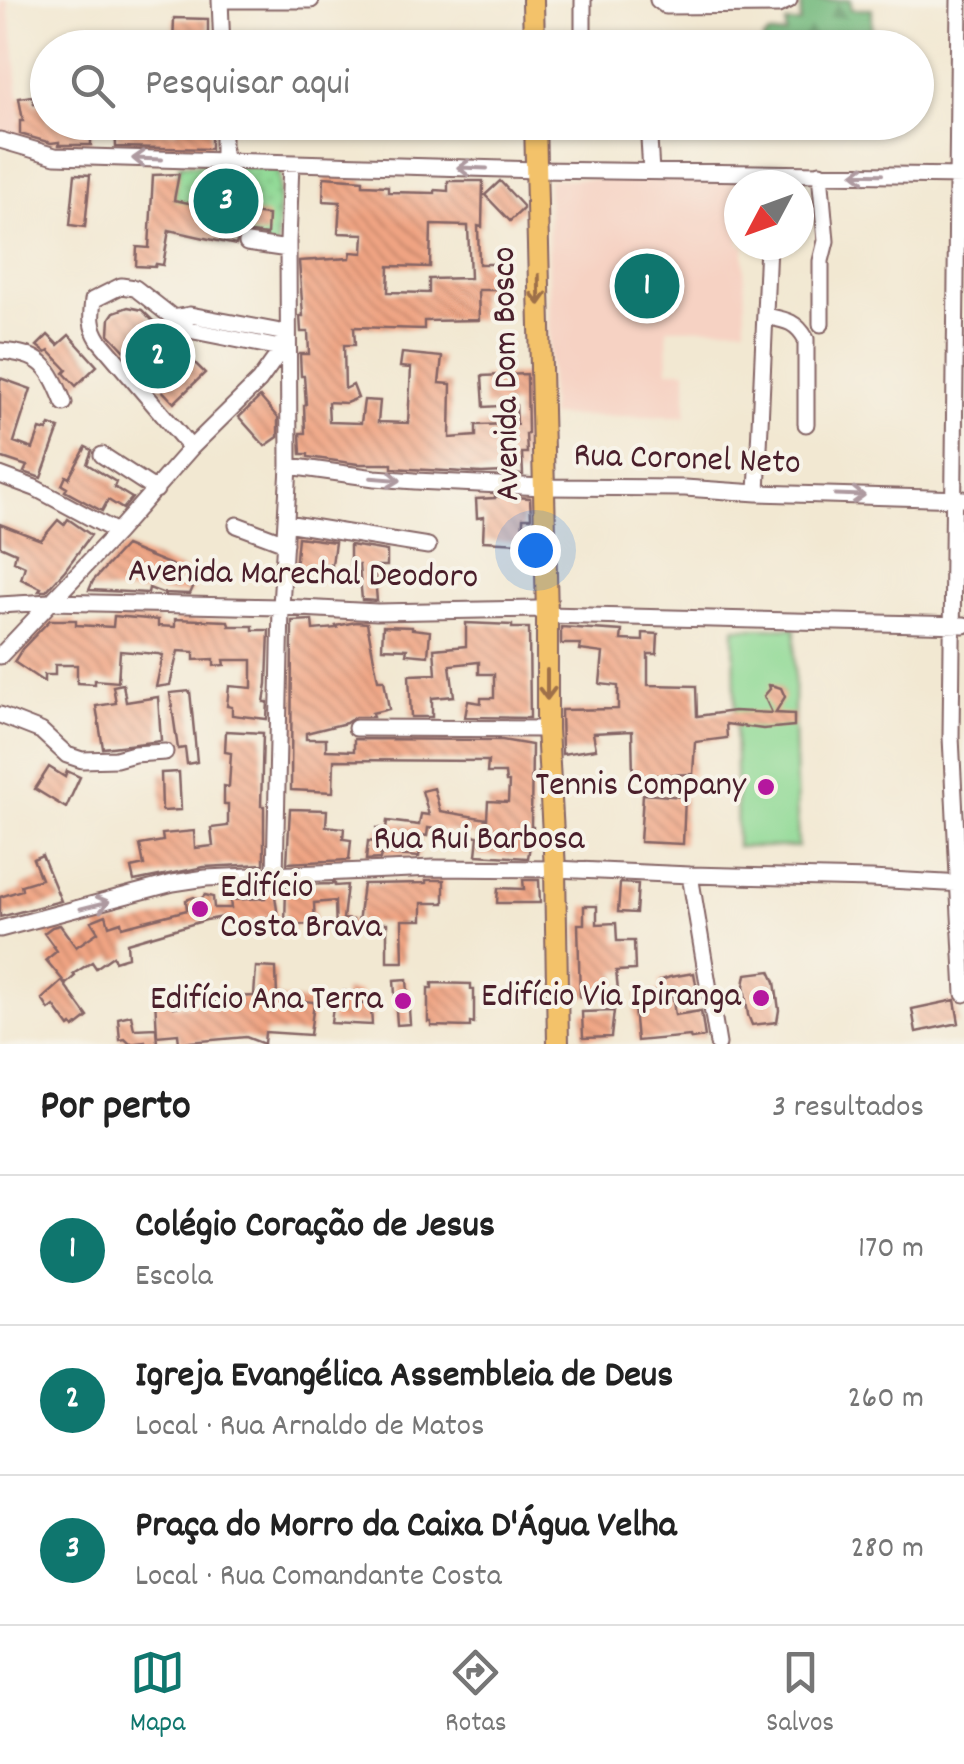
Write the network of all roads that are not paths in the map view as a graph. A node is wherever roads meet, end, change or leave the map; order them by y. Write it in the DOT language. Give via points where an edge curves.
graph roads {
  1 [pos="220,0"];
  2 [pos="229,0"];
  3 [pos="311,0"];
  4 [pos="533,0"];
  5 [pos="583,0"];
  6 [pos="658,0"];
  7 [pos="789,0"];
  8 [pos="959,0"];
  9 [pos="221,30"];
  10 [pos="534,30"];
  11 [pos="583,30"];
  12 [pos="0,140"];
  13 [pos="223,140"];
  14 [pos="535,140"];
  15 [pos="649,140"];
  16 [pos="223,161"];
  17 [pos="291,163"];
  18 [pos="536,170"];
  19 [pos="651,172"];
  20 [pos="820,173"];
  21 [pos="814,174"];
  22 [pos="961,175"];
  23 [pos="724,176"];
  24 [pos="247,244"];
  25 [pos="288,249"];
  26 [pos="768,260"];
  27 [pos="766,316"];
  28 [pos="821,324"];
  29 [pos="285,334"];
  30 [pos="0,351"];
  31 [pos="259,380"];
  32 [pos="290,388"];
  33 [pos="64,404"];
  34 [pos="806,424"];
  35 [pos="191,448"];
  36 [pos="102,455"];
  37 [pos="289,466"];
  38 [pos="0,474"];
  39 [pos="543,487"];
  40 [pos="156,490"];
  41 [pos="757,493"];
  42 [pos="958,498"];
  43 [pos="286,523"];
  44 [pos="237,525"];
  45 [pos="117,532"];
  46 [pos="285,544"];
  47 [pos="428,546"];
  48 [pos="50,602"];
  49 [pos="4,605"];
  50 [pos="281,607"];
  51 [pos="547,615"];
  52 [pos="958,625"];
  53 [pos="25,629"];
  54 [pos="0,656"];
  55 [pos="0,714"];
  56 [pos="356,728"];
  57 [pos="547,729"];
  58 [pos="957,737"];
  59 [pos="165,752"];
  60 [pos="554,868"];
  61 [pos="275,875"];
  62 [pos="690,875"];
  63 [pos="961,884"];
  64 [pos="0,929"];
  65 [pos="964,994"];
  66 [pos="558,1044"];
  67 [pos="718,1044"];
  1 -- 9 [label="street"];
  2 -- 3 [label="street"];
  4 -- 10 [label="main road"];
  5 -- 11 [label="street"];
  6 -- 7 [label="street" via="666,6"];
  8 -- 22 [label="street"];
  16 -- 12 [label="street, one-way" via="55,156"];
  13 -- 16 [label="street"];
  14 -- 18 [label="main road, Avenida Dom Bosco"];
  15 -- 19 [label="street"];
  16 -- 17 [label="street"];
  18 -- 17 [label="street, one-way"];
  17 -- 25 [label="street"];
  18 -- 19 [label="street"];
  18 -- 39 [label="main road, Avenida Dom Bosco, one-way"];
  19 -- 23 [label="street"];
  20 -- 21 [label="street"];
  22 -- 20 [label="street, one-way"];
  20 -- 28 [label="street" via="826,241"];
  22 -- 42 [label="street"];
  24 -- 25 [label="street"];
  25 -- 29 [label="street"];
  26 -- 27 [label="street"];
  27 -- 34 [label="street" via="793,323 806,339"];
  27 -- 41 [label="street"];
  29 -- 31 [label="street"];
  29 -- 32 [label="street"];
  29 -- 35 [label="street" via="189,330 136,288 120,286 93,300 92,330"];
  30 -- 33 [label="street" via="29,354 48,369"];
  31 -- 32 [label="street" via="278,376"];
  31 -- 35 [label="street"];
  32 -- 37 [label="street"];
  35 -- 40 [label="street"];
  36 -- 40 [label="street"];
  37 -- 39 [label="street, Rua Coronel Neto, one-way"];
  37 -- 43 [label="street"];
  38 -- 45 [label="street"];
  39 -- 41 [label="street, Rua Coronel Neto"];
  39 -- 51 [label="main road, Avenida Dom Bosco"];
  40 -- 45 [label="street"];
  41 -- 42 [label="street, Rua Coronel Neto, one-way"];
  42 -- 52 [label="street"];
  43 -- 46 [label="street"];
  43 -- 47 [label="street"];
  44 -- 46 [label="street"];
  45 -- 48 [label="street"];
  46 -- 50 [label="street"];
  48 -- 49 [label="street, Avenida Marechal Deodoro"];
  48 -- 50 [label="street, Avenida Marechal Deodoro"];
  48 -- 53 [label="street"];
  49 -- 53 [label="street" via="24,616"];
  50 -- 51 [label="street, Avenida Marechal Deodoro" via="537,609"];
  50 -- 61 [label="street"];
  51 -- 52 [label="street, Avenida Marechal Deodoro"];
  51 -- 57 [label="main road, Avenida Dom Bosco, one-way"];
  52 -- 58 [label="street"];
  53 -- 54 [label="street"];
  55 -- 59 [label="street" via="42,731 82,760"];
  56 -- 57 [label="street"];
  57 -- 60 [label="main road, Avenida Dom Bosco"];
  58 -- 63 [label="street"];
  60 -- 61 [label="street, Rua Rui Barbosa"];
  60 -- 62 [label="street, Rua Rui Barbosa"];
  60 -- 66 [label="main road, Avenida Dom Bosco"];
  64 -- 61 [label="street, Rua Rui Barbosa, one-way" via="173,883"];
  62 -- 63 [label="street, Rua Rui Barbosa"];
  62 -- 67 [label="street"];
  63 -- 65 [label="street"];
}
